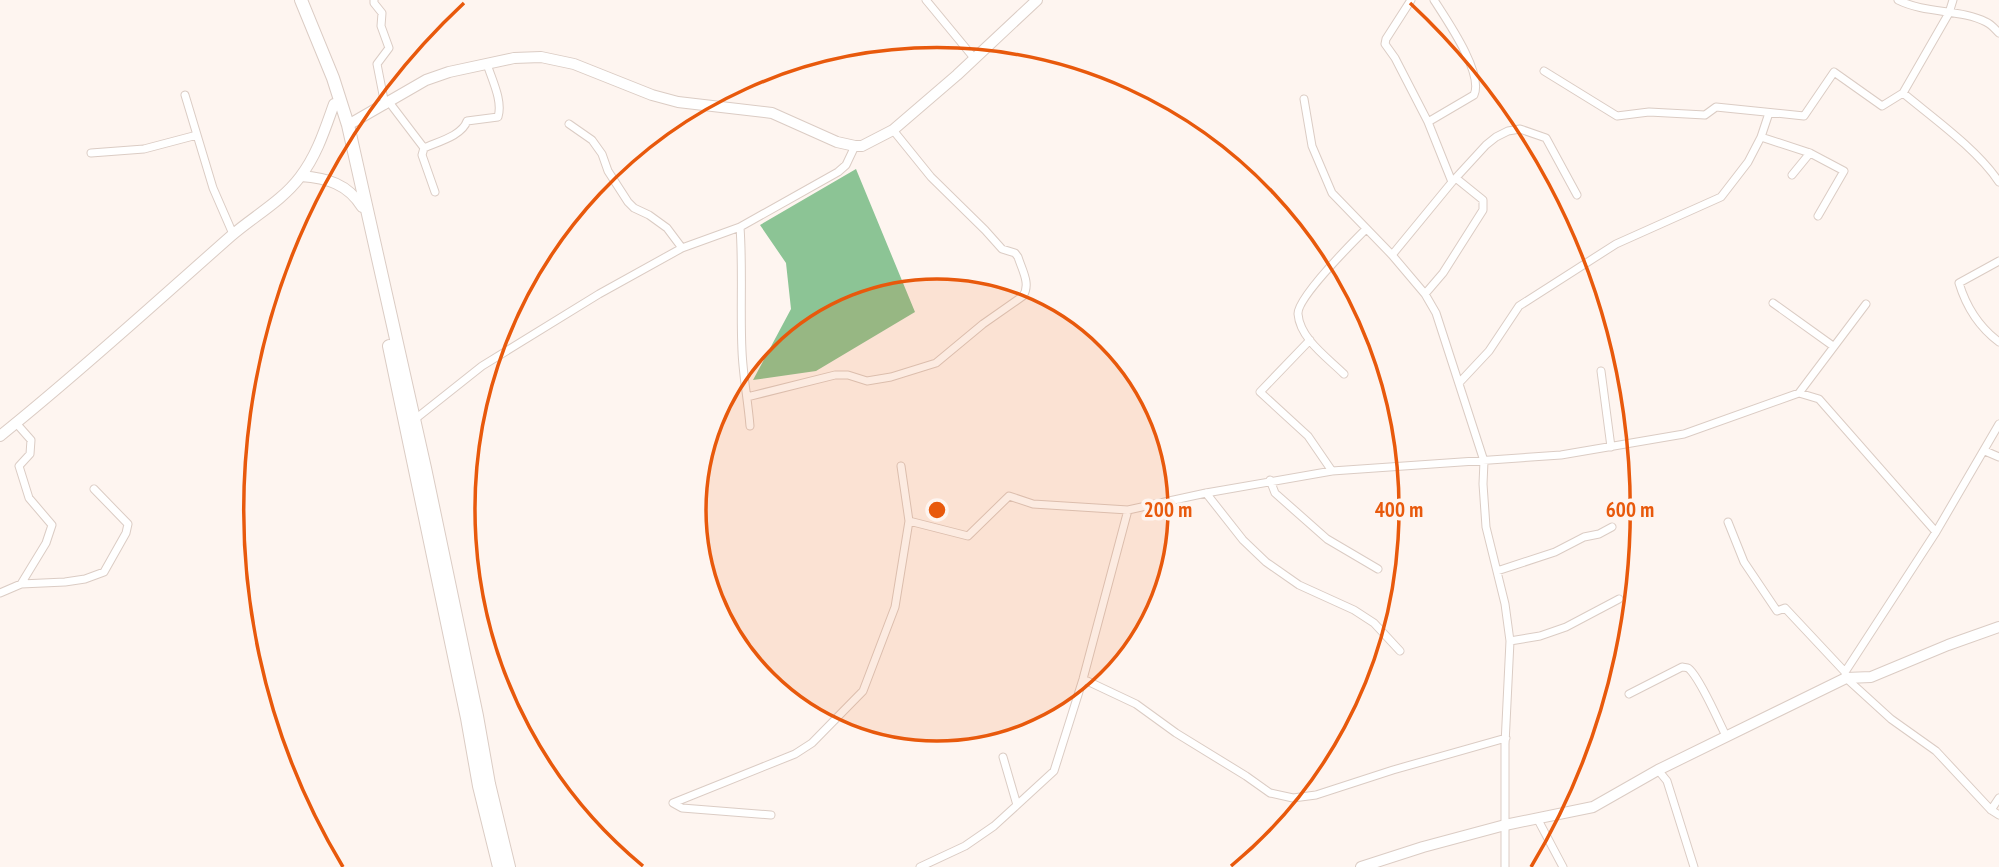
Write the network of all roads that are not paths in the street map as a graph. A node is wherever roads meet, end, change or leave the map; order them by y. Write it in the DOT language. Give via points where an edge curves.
graph roads {
  1 [pos="293,0"];
  2 [pos="301,0"];
  3 [pos="374,0"];
  4 [pos="926,0"];
  5 [pos="1037,0"];
  6 [pos="1411,0"];
  7 [pos="1434,0"];
  8 [pos="1898,0"];
  9 [pos="1953,0"];
  10 [pos="1949,13"];
  11 [pos="1999,33"];
  12 [pos="974,58"];
  13 [pos="488,64"];
  14 [pos="1544,71"];
  15 [pos="1903,93"];
  16 [pos="185,95"];
  17 [pos="1304,99"];
  18 [pos="334,104"];
  19 [pos="387,104"];
  20 [pos="1769,113"];
  21 [pos="1428,122"];
  22 [pos="569,124"];
  23 [pos="348,125"];
  24 [pos="893,130"];
  25 [pos="197,135"];
  26 [pos="1761,137"];
  27 [pos="855,146"];
  28 [pos="424,148"];
  29 [pos="91,153"];
  30 [pos="1810,153"];
  31 [pos="1792,175"];
  32 [pos="301,176"];
  33 [pos="1455,180"];
  34 [pos="1999,182"];
  35 [pos="435,192"];
  36 [pos="1577,195"];
  37 [pos="362,207"];
  38 [pos="1818,215"];
  39 [pos="740,227"];
  40 [pos="1366,229"];
  41 [pos="233,234"];
  42 [pos="682,248"];
  43 [pos="1392,255"];
  44 [pos="1999,261"];
  45 [pos="1425,294"];
  46 [pos="1773,303"];
  47 [pos="1866,304"];
  48 [pos="1310,340"];
  49 [pos="1999,342"];
  50 [pos="1833,346"];
  51 [pos="1601,371"];
  52 [pos="1345,374"];
  53 [pos="1459,383"];
  54 [pos="1799,393"];
  55 [pos="747,397"];
  56 [pos="414,420"];
  57 [pos="16,423"];
  58 [pos="1999,424"];
  59 [pos="751,426"];
  60 [pos="0,436"];
  61 [pos="1611,447"];
  62 [pos="1985,451"];
  63 [pos="1999,457"];
  64 [pos="1484,461"];
  65 [pos="901,466"];
  66 [pos="1332,471"];
  67 [pos="1270,480"];
  68 [pos="94,489"];
  69 [pos="1206,493"];
  70 [pos="1128,510"];
  71 [pos="909,521"];
  72 [pos="1728,522"];
  73 [pos="1612,527"];
  74 [pos="1936,532"];
  75 [pos="1378,569"];
  76 [pos="1497,571"];
  77 [pos="21,584"];
  78 [pos="0,593"];
  79 [pos="1619,599"];
  80 [pos="1999,627"];
  81 [pos="1510,640"];
  82 [pos="1400,651"];
  83 [pos="1845,675"];
  84 [pos="1083,679"];
  85 [pos="1629,694"];
  86 [pos="1726,736"];
  87 [pos="1506,738"];
  88 [pos="1003,757"];
  89 [pos="1657,770"];
  90 [pos="1999,798"];
  91 [pos="1017,805"];
  92 [pos="1991,810"];
  93 [pos="771,815"];
  94 [pos="1999,816"];
  95 [pos="1537,818"];
  96 [pos="1505,825"];
  97 [pos="499,867"];
  98 [pos="509,867"];
  99 [pos="920,867"];
  100 [pos="1361,867"];
  101 [pos="1505,867"];
  102 [pos="1563,867"];
  103 [pos="1694,867"];
  1 -- 18 [label="main road"];
  2 -- 23 [label="main road"];
  3 -- 19 [label="street" via="382,13 381,26 389,48 377,64"];
  4 -- 12 [label="street"];
  5 -- 12 [label="street"];
  6 -- 21 [label="street" via="1385,44"];
  7 -- 21 [label="street" via="1473,70 1476,89 1474,95"];
  8 -- 10 [label="street"];
  9 -- 10 [label="street"];
  10 -- 11 [label="street" via="1987,22"];
  10 -- 15 [label="street"];
  12 -- 24 [label="street"];
  13 -- 19 [label="street" via="426,80"];
  13 -- 27 [label="street" via="541,57 574,64 678,102 772,113"];
  13 -- 28 [label="street" via="498,117 467,121 459,131"];
  14 -- 20 [label="street" via="1617,116 1649,112 1705,115 1716,107"];
  15 -- 20 [label="street" via="1882,106 1834,72 1804,116"];
  15 -- 34 [label="street" via="1965,145"];
  16 -- 25 [label="street"];
  17 -- 40 [label="street" via="1312,146 1332,193"];
  18 -- 32 [label="street"];
  18 -- 37 [label="main road"];
  19 -- 23 [label="street"];
  19 -- 28 [label="street"];
  20 -- 26 [label="street"];
  21 -- 33 [label="street"];
  22 -- 42 [label="street" via="592,140 628,202 667,228"];
  23 -- 56 [label="main road"];
  24 -- 27 [label="street"];
  24 -- 55 [label="street" via="1002,249 1015,253 1026,292 936,363 867,381 835,375"];
  25 -- 29 [label="street" via="144,149"];
  25 -- 41 [label="street"];
  26 -- 30 [label="street"];
  26 -- 53 [label="street" via="1721,197 1616,244 1519,306 1489,351"];
  27 -- 39 [label="street" via="838,172"];
  28 -- 35 [label="street" via="422,155"];
  30 -- 31 [label="street"];
  30 -- 38 [label="street" via="1844,171"];
  32 -- 37 [label="street" via="339,184"];
  32 -- 41 [label="street"];
  33 -- 36 [label="street" via="1486,145 1520,129 1546,138"];
  33 -- 43 [label="street"];
  33 -- 45 [label="street" via="1482,200 1483,210"];
  37 -- 97 [label="main road"];
  39 -- 42 [label="street"];
  39 -- 55 [label="street"];
  40 -- 43 [label="street"];
  40 -- 48 [label="street" via="1299,305 1298,314"];
  41 -- 57 [label="street"];
  42 -- 56 [label="street" via="482,366"];
  43 -- 45 [label="street"];
  44 -- 49 [label="street" via="1959,283 1965,303"];
  45 -- 53 [label="street"];
  46 -- 50 [label="street"];
  47 -- 50 [label="street"];
  48 -- 52 [label="street"];
  48 -- 66 [label="street" via="1260,392 1308,436"];
  50 -- 54 [label="street"];
  51 -- 61 [label="street"];
  53 -- 64 [label="street"];
  54 -- 61 [label="street" via="1684,434"];
  54 -- 74 [label="street" via="1819,399"];
  55 -- 59 [label="street"];
  56 -- 98 [label="main road"];
  57 -- 60 [label="street"];
  57 -- 77 [label="street" via="30,440 30,454 19,466 29,498 51,525 46,543"];
  58 -- 62 [label="street"];
  61 -- 64 [label="street"];
  62 -- 63 [label="street"];
  62 -- 74 [label="street"];
  64 -- 66 [label="street"];
  64 -- 76 [label="street" via="1486,527"];
  65 -- 71 [label="street"];
  66 -- 67 [label="street"];
  67 -- 69 [label="street"];
  67 -- 75 [label="street" via="1275,493 1327,539"];
  68 -- 77 [label="street" via="128,524 104,572 65,582"];
  69 -- 70 [label="street"];
  69 -- 82 [label="street" via="1266,562 1374,622"];
  70 -- 71 [label="street" via="1033,504 1009,496 968,536"];
  70 -- 84 [label="street"];
  71 -- 93 [label="street" via="895,607 863,691 794,754 673,803"];
  72 -- 83 [label="street" via="1744,562 1777,611 1785,608"];
  73 -- 76 [label="street"];
  74 -- 83 [label="street"];
  76 -- 81 [label="street"];
  77 -- 78 [label="street"];
  79 -- 81 [label="street" via="1566,627"];
  80 -- 83 [label="street" via="1871,677"];
  81 -- 87 [label="street"];
  83 -- 86 [label="street"];
  83 -- 92 [label="street" via="1891,719 1936,751"];
  84 -- 87 [label="street" via="1136,704 1269,793 1293,797 1317,795"];
  84 -- 91 [label="street" via="1054,771"];
  85 -- 86 [label="street" via="1687,668"];
  86 -- 89 [label="street"];
  87 -- 96 [label="street"];
  88 -- 91 [label="street"];
  89 -- 95 [label="street" via="1593,807"];
  89 -- 103 [label="street" via="1667,781"];
  90 -- 92 [label="street"];
  91 -- 99 [label="street" via="965,846"];
  92 -- 94 [label="street"];
  95 -- 96 [label="street"];
  95 -- 102 [label="street"];
  96 -- 100 [label="street"];
  96 -- 101 [label="street"];
}
